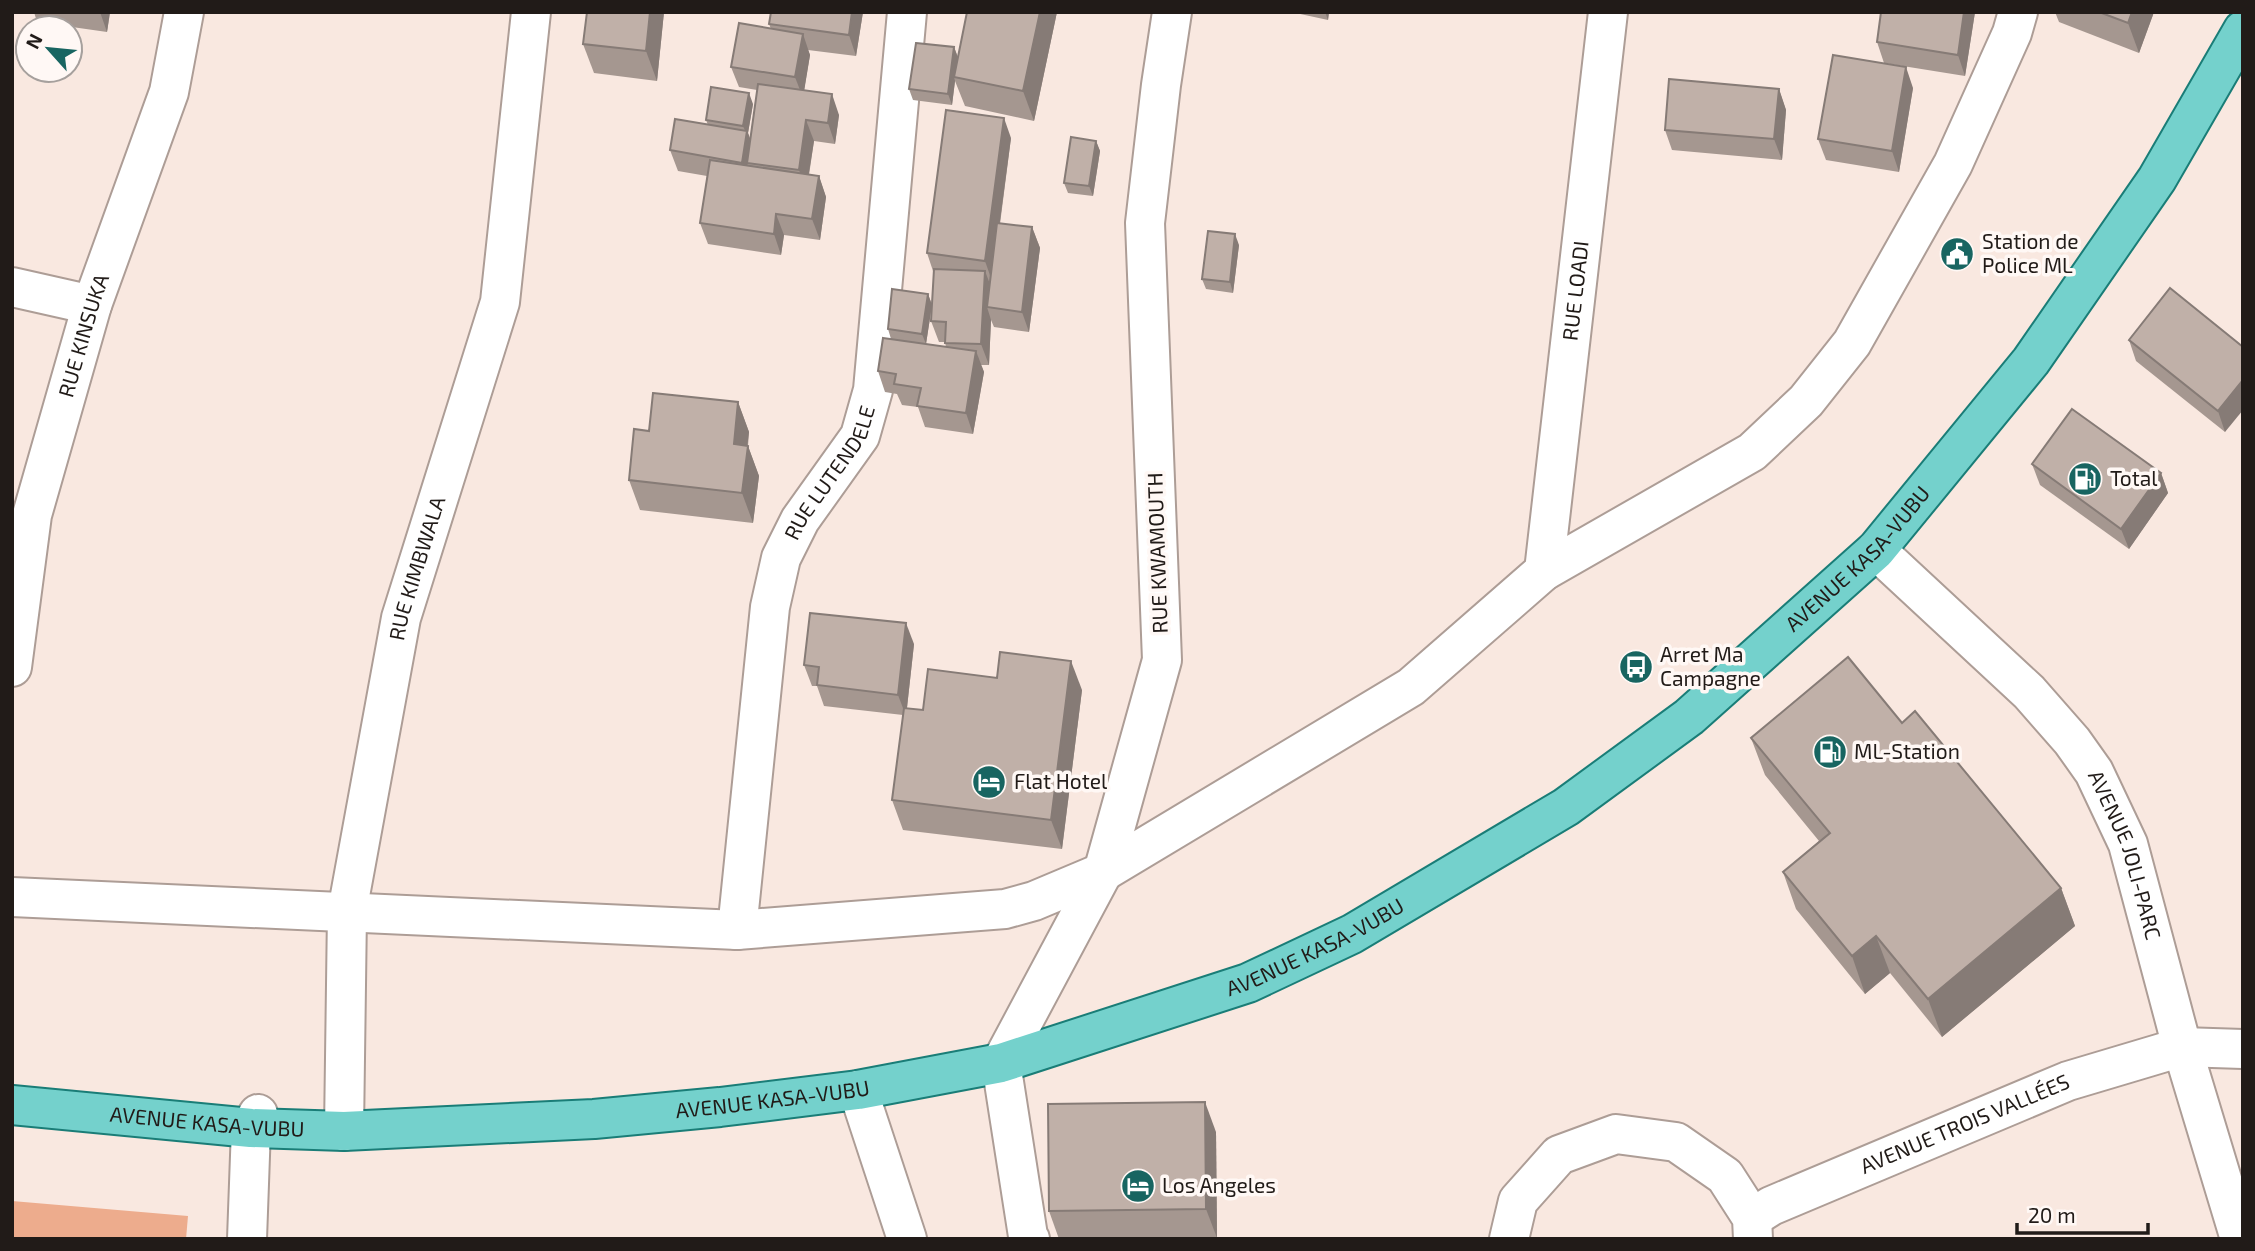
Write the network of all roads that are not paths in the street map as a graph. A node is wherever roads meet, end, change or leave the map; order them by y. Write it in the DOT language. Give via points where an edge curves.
graph roads {
  1 [pos="184,12"];
  2 [pos="531,12"];
  3 [pos="907,12"];
  4 [pos="1172,12"];
  5 [pos="1608,12"];
  6 [pos="2018,12"];
  7 [pos="2243,30"];
  8 [pos="12,287"];
  9 [pos="92,305"];
  10 [pos="1876,550"];
  11 [pos="1544,571"];
  12 [pos="12,667"];
  13 [pos="1103,872"];
  14 [pos="12,897"];
  15 [pos="347,912"];
  16 [pos="737,930"];
  17 [pos="2182,1046"];
  18 [pos="2243,1049"];
  19 [pos="1001,1063"];
  20 [pos="858,1090"];
  21 [pos="12,1105"];
  22 [pos="254,1121"];
  23 [pos="344,1131"];
  24 [pos="1753,1229"];
  25 [pos="247,1239"];
  26 [pos="907,1239"];
  27 [pos="1030,1239"];
  28 [pos="1508,1239"];
  29 [pos="2240,1239"];
  1 -- 9 [label="street, RUE KINSUKA" via="169,92"];
  2 -- 15 [label="street, RUE KIMBWALA" via="500,302 401,618"];
  3 -- 16 [label="street, RUE LUTENDELE" via="873,390 860,436 800,520 781,558 770,607"];
  4 -- 13 [label="street, RUE KWAMOUTH" via="1146,223 1162,660"];
  5 -- 11 [label="street, RUE LOADI"];
  6 -- 11 [label="street" via="1934,199 1852,344 1806,401 1752,452"];
  7 -- 10 [label="main road, AVENUE KASA-VUBU" via="2157,179 2032,361"];
  8 -- 9 [label="street"];
  9 -- 12 [label="street, RUE KINSUKA" via="32,515"];
  10 -- 17 [label="street, AVENUE JOLI-PARC" via="2029,692 2094,772 2128,844"];
  10 -- 19 [label="main road, AVENUE KASA-VUBU" via="1689,717 1566,807 1352,934 1248,983"];
  11 -- 13 [label="street" via="1411,687"];
  13 -- 16 [label="street" via="1005,909"];
  13 -- 19 [label="street, RUE KWAMOUTH"];
  14 -- 15 [label="street"];
  15 -- 16 [label="street"];
  15 -- 23 [label="street, RUE KIMBWALA"];
  17 -- 18 [label="street, AVENUE TROIS VALLÉES"];
  17 -- 24 [label="street, AVENUE TROIS VALLÉES" via="2068,1080 1771,1206"];
  17 -- 29 [label="street, AVENUE JOLI-PARC"];
  19 -- 20 [label="main road, AVENUE KASA-VUBU"];
  19 -- 27 [label="street"];
  20 -- 23 [label="main road, AVENUE KASA-VUBU" via="594,1119"];
  20 -- 26 [label="street"];
  21 -- 22 [label="main road, AVENUE KASA-VUBU"];
  22 -- 23 [label="main road, AVENUE KASA-VUBU"];
  22 -- 25 [label="street"];
  24 -- 28 [label="street" via="1725,1176 1676,1142 1616,1134 1559,1155 1518,1201"];
}
